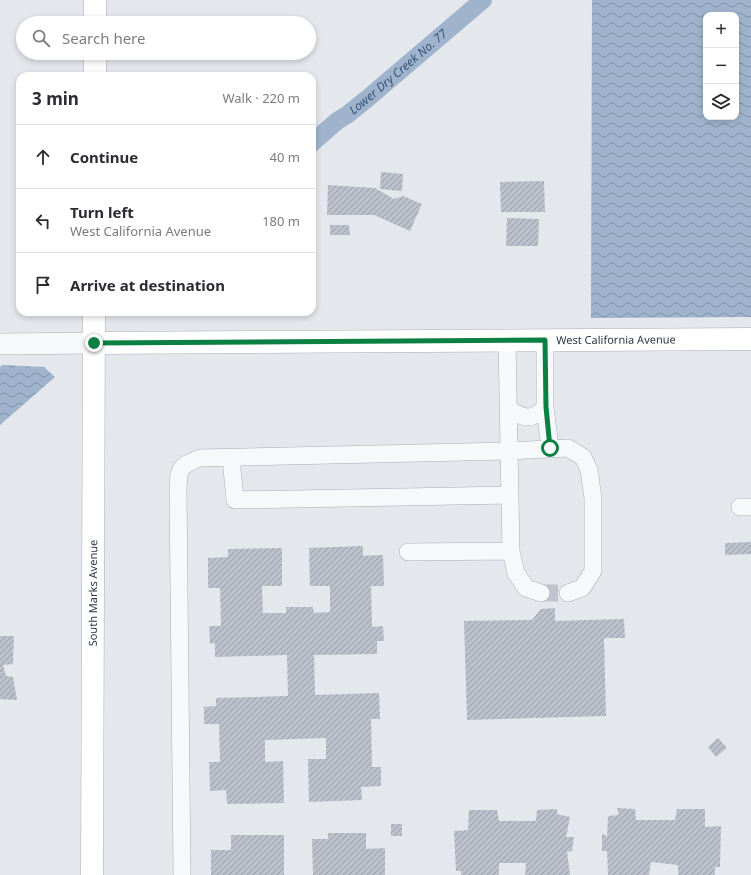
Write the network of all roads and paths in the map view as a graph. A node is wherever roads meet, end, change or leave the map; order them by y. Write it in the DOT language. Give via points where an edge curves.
graph roads {
  1 [pos="95,0"];
  2 [pos="95,16"];
  3 [pos="95,60"];
  4 [pos="95,72"];
  5 [pos="94,316"];
  6 [pos="751,339"];
  7 [pos="545,340"];
  8 [pos="507,341"];
  9 [pos="94,343"];
  10 [pos="0,344"];
  11 [pos="546,407"];
  12 [pos="509,409"];
  13 [pos="550,448"];
  14 [pos="508,451"];
  15 [pos="231,458"];
  16 [pos="510,496"];
  17 [pos="511,551"];
  18 [pos="408,552"];
  19 [pos="541,593"];
  20 [pos="568,593"];
  21 [pos="92,875"];
  22 [pos="182,875"];
  1 -- 2 [label="main road"];
  3 -- 4 [label="main road"];
  5 -- 9 [label="main road, South Marks Avenue"];
  6 -- 7 [label="main road, West California Avenue"];
  7 -- 8 [label="main road, West California Avenue"];
  7 -- 11 [label="street"];
  8 -- 9 [label="main road, West California Avenue"];
  8 -- 12 [label="street"];
  9 -- 10 [label="street, West California Avenue"];
  9 -- 21 [label="main road, South Marks Avenue"];
  11 -- 12 [label="street" via="539,414 527,417"];
  11 -- 13 [label="street"];
  12 -- 14 [label="street"];
  13 -- 14 [label="street"];
  13 -- 20 [label="street" via="568,448 583,457 589,470 593,498 593,571 582,588"];
  14 -- 15 [label="street"];
  14 -- 16 [label="street"];
  15 -- 16 [label="street" via="235,500"];
  15 -- 22 [label="street" via="200,458 184,464 179,471"];
  16 -- 17 [label="street"];
  17 -- 18 [label="street"];
  17 -- 19 [label="street" via="516,573 526,588"];
}
